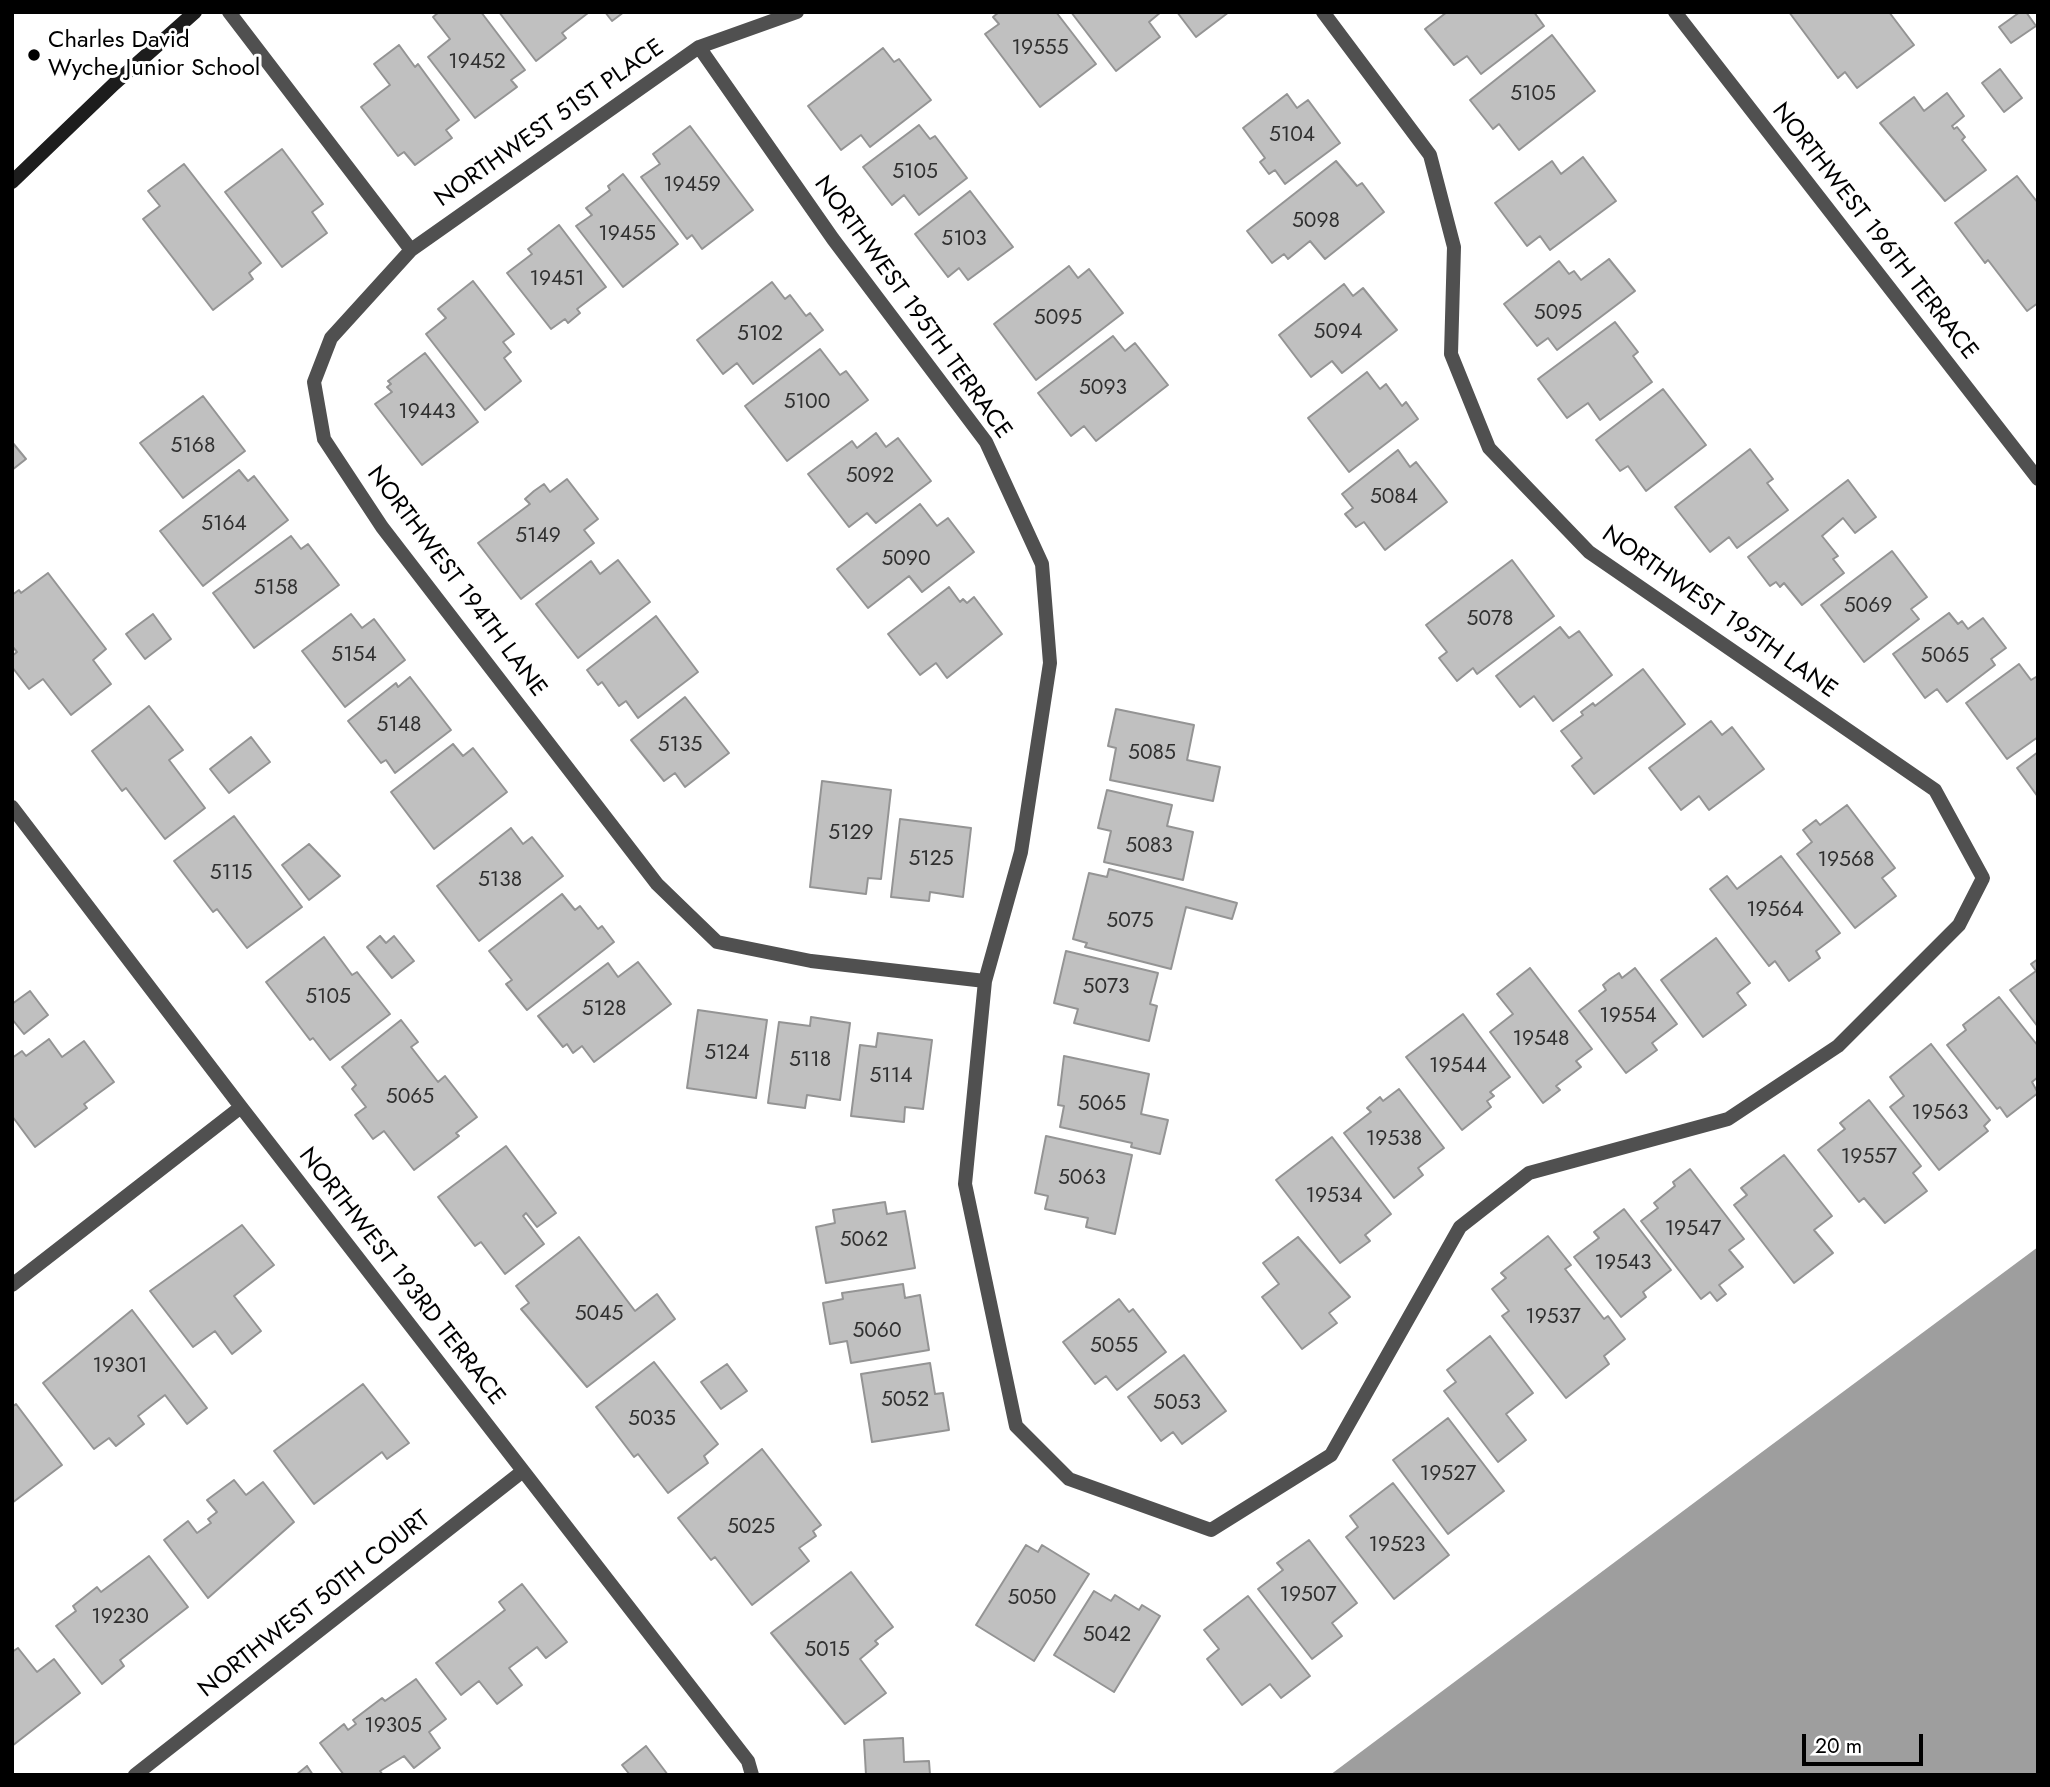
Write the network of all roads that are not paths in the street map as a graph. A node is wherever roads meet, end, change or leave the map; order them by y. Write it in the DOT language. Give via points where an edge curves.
graph roads {
  1 [pos="195,12"];
  2 [pos="229,12"];
  3 [pos="797,12"];
  4 [pos="1323,12"];
  5 [pos="1675,12"];
  6 [pos="699,47"];
  7 [pos="12,182"];
  8 [pos="411,250"];
  9 [pos="2038,479"];
  10 [pos="12,807"];
  11 [pos="985,981"];
  12 [pos="240,1107"];
  13 [pos="12,1285"];
  14 [pos="523,1471"];
  15 [pos="1211,1530"];
  16 [pos="135,1775"];
  17 [pos="752,1775"];
  1 -- 7 [label="street"];
  2 -- 8 [label="street"];
  3 -- 6 [label="street, NORTHWEST 51ST PLACE"];
  4 -- 15 [label="street, NORTHWEST 195TH LANE" via="1430,155 1454,247 1451,354 1489,448 1588,552 1935,790 1983,878 1959,925 1838,1046 1728,1119 1529,1173 1460,1227 1331,1455"];
  5 -- 9 [label="street, NORTHWEST 196TH TERRACE"];
  6 -- 8 [label="street, NORTHWEST 51ST PLACE"];
  6 -- 11 [label="street, NORTHWEST 195TH TERRACE" via="833,239 986,442 1042,564 1050,663 1021,852"];
  8 -- 11 [label="street, NORTHWEST 194TH LANE" via="331,338 314,382 324,439 382,527 657,884 717,942 811,961"];
  10 -- 12 [label="street, NORTHWEST 193RD TERRACE"];
  11 -- 15 [label="street, NORTHWEST 195TH TERRACE" via="965,1184 1016,1426 1069,1479"];
  12 -- 13 [label="street"];
  12 -- 14 [label="street, NORTHWEST 193RD TERRACE"];
  14 -- 16 [label="street, NORTHWEST 50TH COURT"];
  14 -- 17 [label="street, NORTHWEST 193RD TERRACE" via="748,1761"];
}
